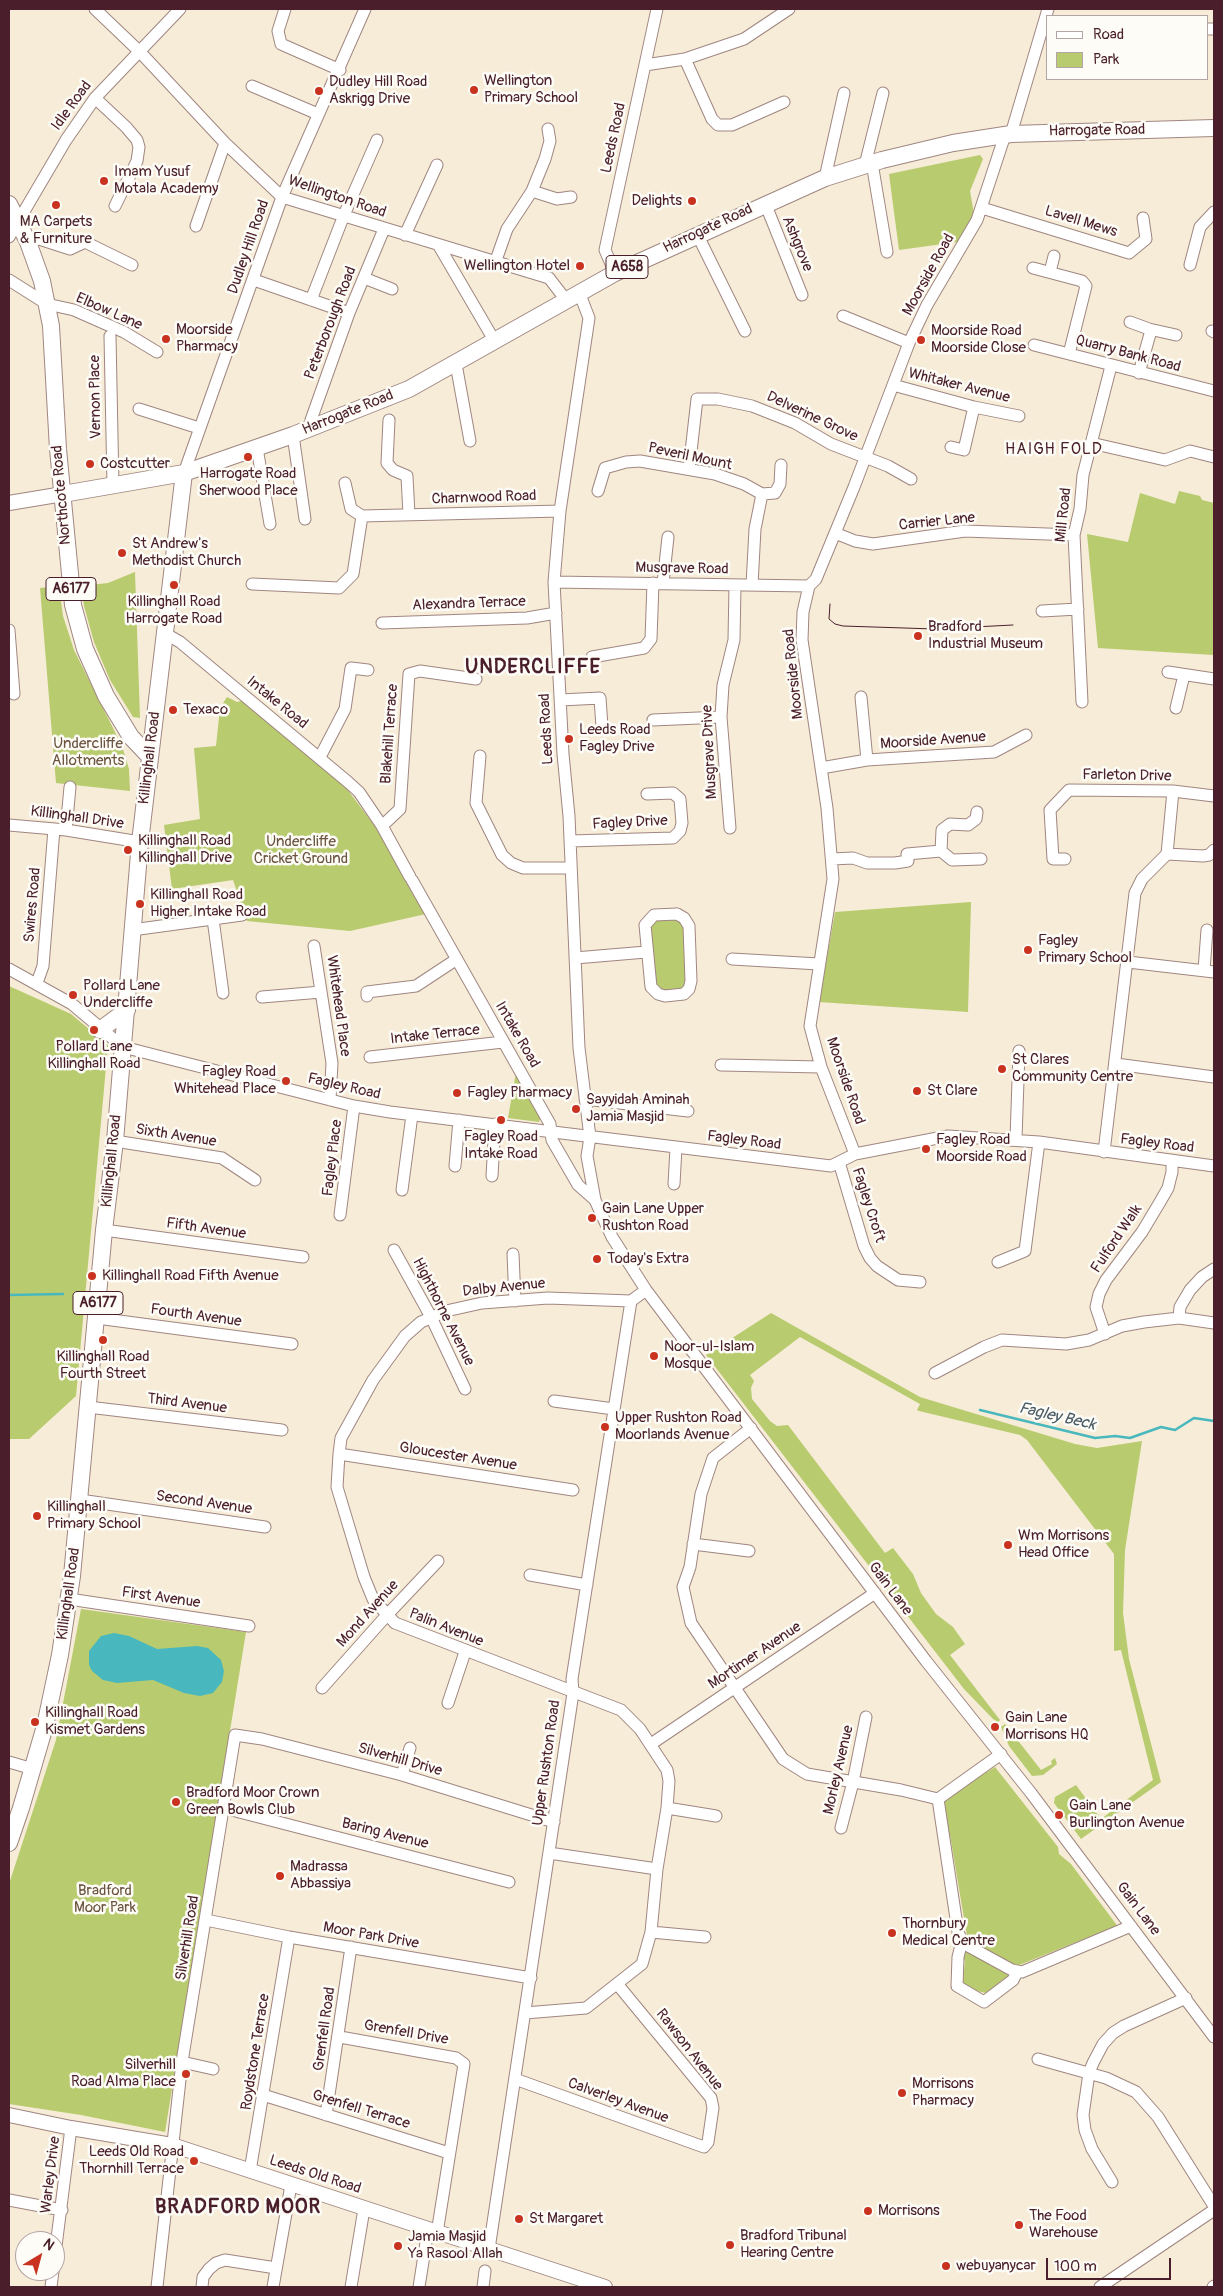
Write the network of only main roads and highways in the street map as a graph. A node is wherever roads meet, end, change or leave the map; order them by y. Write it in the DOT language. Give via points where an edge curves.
graph roads {
  1 [pos="1214,128"];
  2 [pos="9,204"];
  3 [pos="184,473"];
  4 [pos="63,494"];
  5 [pos="9,503"];
  6 [pos="149,756"];
  7 [pos="127,1010"];
  8 [pos="100,1030"];
  9 [pos="9,1843"];
  10 [pos="9,2115"];
  11 [pos="605,2287"];
  1 -- 3 [label="highway, Harrogate Road / A658" via="1008,134 953,143 825,178 615,273 409,389 313,428"];
  2 -- 4 [label="highway, Northcote Road / A6177" via="28,242 47,304"];
  3 -- 4 [label="highway, Harrogate Road / A658"];
  3 -- 6 [label="highway, Killinghall Road"];
  4 -- 5 [label="main road, A658"];
  4 -- 6 [label="highway, Northcote Road / A6177" via="73,605 85,649 106,696 131,737"];
  6 -- 7 [label="highway, Killinghall Road / A6177"];
  7 -- 8 [label="highway"];
  7 -- 9 [label="highway, Killinghall Road / A6177" via="69,1600 60,1655 33,1769"];
  10 -- 11 [label="main road, Leeds Old Road" via="172,2145"];
}
